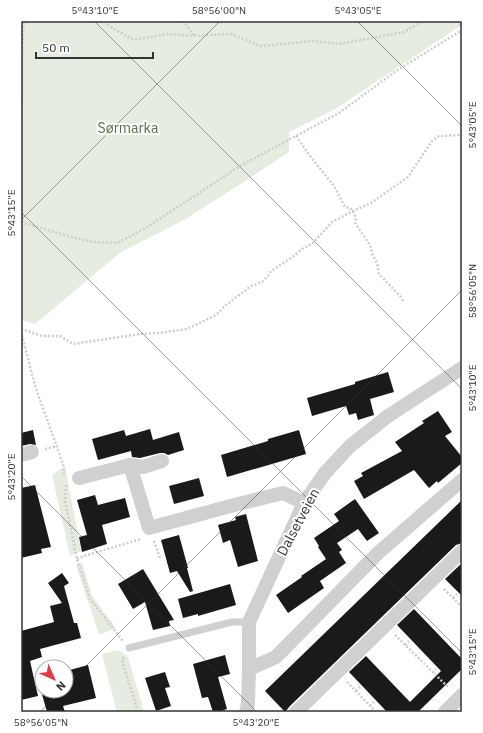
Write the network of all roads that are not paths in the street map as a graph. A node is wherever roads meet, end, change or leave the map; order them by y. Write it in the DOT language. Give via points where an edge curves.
graph roads {
  1 [pos="462,368"];
  2 [pos="162,461"];
  3 [pos="130,465"];
  4 [pos="70,479"];
  5 [pos="462,480"];
  6 [pos="304,503"];
  7 [pos="462,551"];
  8 [pos="249,622"];
  9 [pos="129,648"];
  10 [pos="249,668"];
  11 [pos="462,695"];
  12 [pos="246,712"];
  13 [pos="296,712"];
  14 [pos="445,712"];
  1 -- 6 [label="street, Dalsetveien" via="388,416 350,446 325,473"];
  2 -- 3 [label="street" via="143,466"];
  3 -- 4 [label="street"];
  3 -- 6 [label="street" via="149,528 283,493"];
  5 -- 10 [label="street" via="378,553 276,657"];
  6 -- 8 [label="street, Dalsetveien"];
  7 -- 13 [label="street"];
  8 -- 9 [label="lane" via="232,622"];
  8 -- 10 [label="street, Dalsetveien"];
  10 -- 12 [label="street, Dalsetveien"];
  11 -- 14 [label="street"];
}
